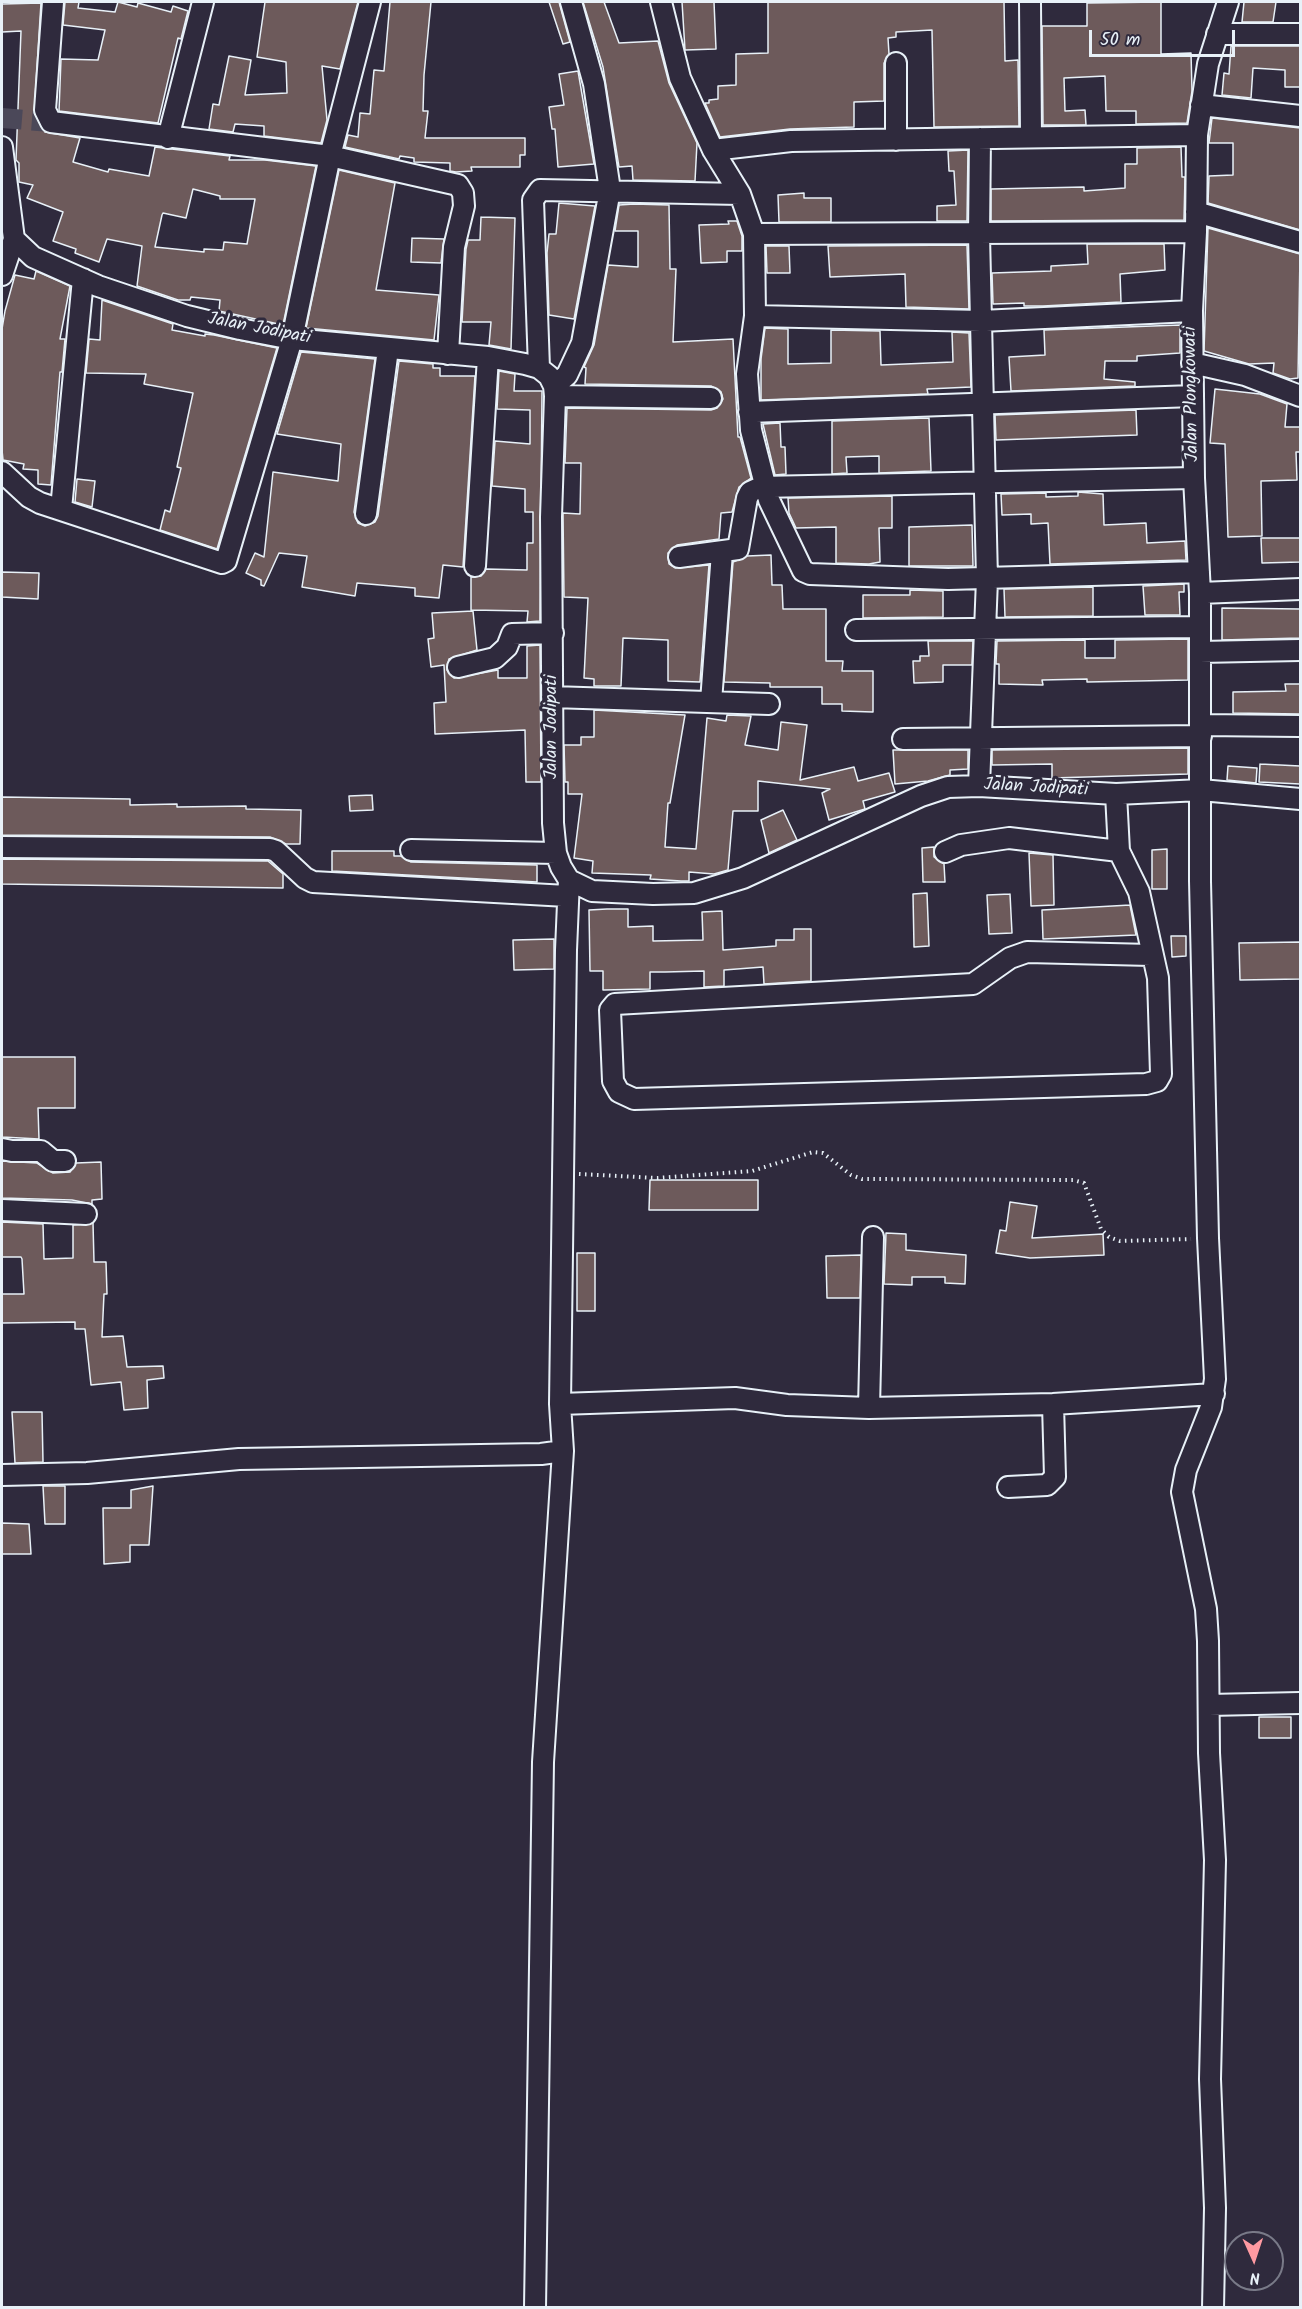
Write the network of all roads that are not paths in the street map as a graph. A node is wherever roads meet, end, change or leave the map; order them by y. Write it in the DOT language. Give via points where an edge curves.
graph roads {
  1 [pos="53,2"];
  2 [pos="203,2"];
  3 [pos="370,2"];
  4 [pos="572,2"];
  5 [pos="661,2"];
  6 [pos="1030,2"];
  7 [pos="1228,2"];
  8 [pos="1217,34"];
  9 [pos="1300,34"];
  10 [pos="896,63"];
  11 [pos="1201,105"];
  12 [pos="1300,116"];
  13 [pos="1197,135"];
  14 [pos="1030,137"];
  15 [pos="168,138"];
  16 [pos="980,138"];
  17 [pos="896,140"];
  18 [pos="2,147"];
  19 [pos="713,150"];
  20 [pos="330,156"];
  21 [pos="610,190"];
  22 [pos="740,195"];
  23 [pos="1196,212"];
  24 [pos="1196,232"];
  25 [pos="754,234"];
  26 [pos="979,235"];
  27 [pos="14,239"];
  28 [pos="1300,242"];
  29 [pos="2,269"];
  30 [pos="82,279"];
  31 [pos="1192,311"];
  32 [pos="755,316"];
  33 [pos="981,321"];
  34 [pos="292,339"];
  35 [pos="388,349"];
  36 [pos="448,354"];
  37 [pos="488,357"];
  38 [pos="1192,363"];
  39 [pos="539,368"];
  40 [pos="555,391"];
  41 [pos="1193,396"];
  42 [pos="1300,396"];
  43 [pos="711,398"];
  44 [pos="983,402"];
  45 [pos="749,412"];
  46 [pos="2,472"];
  47 [pos="1194,478"];
  48 [pos="984,484"];
  49 [pos="761,488"];
  50 [pos="62,509"];
  51 [pos="366,514"];
  52 [pos="722,552"];
  53 [pos="679,557"];
  54 [pos="475,566"];
  55 [pos="1198,572"];
  56 [pos="987,579"];
  57 [pos="1300,589"];
  58 [pos="1200,593"];
  59 [pos="1200,627"];
  60 [pos="856,630"];
  61 [pos="986,630"];
  62 [pos="553,633"];
  63 [pos="1300,650"];
  64 [pos="1200,652"];
  65 [pos="458,667"];
  66 [pos="552,697"];
  67 [pos="711,702"];
  68 [pos="769,704"];
  69 [pos="1300,726"];
  70 [pos="1201,731"];
  71 [pos="903,739"];
  72 [pos="981,739"];
  73 [pos="979,786"];
  74 [pos="1201,790"];
  75 [pos="1116,794"];
  76 [pos="1300,799"];
  77 [pos="2,847"];
  78 [pos="411,850"];
  79 [pos="1119,851"];
  80 [pos="945,852"];
  81 [pos="556,853"];
  82 [pos="568,888"];
  83 [pos="1151,955"];
  84 [pos="2,1149"];
  85 [pos="65,1161"];
  86 [pos="2,1210"];
  87 [pos="86,1214"];
  88 [pos="873,1237"];
  89 [pos="1214,1394"];
  90 [pos="560,1404"];
  91 [pos="1053,1404"];
  92 [pos="869,1408"];
  93 [pos="563,1450"];
  94 [pos="2,1474"];
  95 [pos="1008,1487"];
  96 [pos="1300,1703"];
  97 [pos="1209,1705"];
  98 [pos="535,2307"];
  99 [pos="1213,2307"];
  1 -- 15 [label="street" via="45,110 48,120 54,124"];
  2 -- 15 [label="street"];
  3 -- 20 [label="street"];
  4 -- 21 [label="street" via="594,84"];
  5 -- 19 [label="street" via="680,78"];
  6 -- 14 [label="street"];
  7 -- 8 [label="street, Jalan Plongkowati"];
  8 -- 9 [label="street"];
  8 -- 11 [label="street, Jalan Plongkowati"];
  10 -- 17 [label="street"];
  11 -- 12 [label="street"];
  11 -- 13 [label="street, Jalan Plongkowati"];
  13 -- 14 [label="street"];
  13 -- 23 [label="street, Jalan Plongkowati"];
  14 -- 16 [label="street"];
  15 -- 20 [label="street"];
  16 -- 17 [label="street"];
  16 -- 26 [label="street"];
  17 -- 19 [label="street" via="790,141"];
  18 -- 27 [label="street"];
  19 -- 22 [label="street"];
  20 -- 34 [label="street"];
  20 -- 36 [label="street" via="460,188 464,206 454,247"];
  21 -- 22 [label="street"];
  21 -- 39 [label="street" via="540,190 533,200"];
  21 -- 40 [label="street" via="582,343"];
  22 -- 25 [label="street"];
  23 -- 24 [label="street, Jalan Plongkowati"];
  23 -- 28 [label="street"];
  24 -- 26 [label="street"];
  24 -- 31 [label="street, Jalan Plongkowati"];
  25 -- 26 [label="street"];
  25 -- 32 [label="street"];
  26 -- 33 [label="street"];
  27 -- 29 [label="street"];
  27 -- 30 [label="street, Jalan Jodipati" via="33,257"];
  30 -- 34 [label="street, Jalan Jodipati" via="187,316"];
  30 -- 50 [label="street"];
  31 -- 33 [label="street"];
  31 -- 38 [label="street, Jalan Plongkowati"];
  32 -- 33 [label="street"];
  32 -- 45 [label="street" via="747,374"];
  33 -- 44 [label="street"];
  34 -- 35 [label="street, Jalan Jodipati"];
  34 -- 50 [label="street" via="226,561"];
  35 -- 36 [label="street, Jalan Jodipati"];
  35 -- 51 [label="street"];
  36 -- 37 [label="street, Jalan Jodipati"];
  37 -- 39 [label="street, Jalan Jodipati"];
  37 -- 54 [label="street"];
  38 -- 41 [label="street, Jalan Plongkowati"];
  38 -- 42 [label="street" via="1245,375"];
  39 -- 40 [label="street" via="549,376"];
  40 -- 43 [label="street"];
  40 -- 62 [label="street, Jalan Jodipati"];
  41 -- 44 [label="street"];
  41 -- 47 [label="street, Jalan Plongkowati"];
  44 -- 45 [label="street"];
  44 -- 48 [label="street"];
  45 -- 49 [label="street"];
  46 -- 50 [label="street" via="29,497"];
  47 -- 48 [label="street"];
  47 -- 55 [label="street, Jalan Plongkowati"];
  48 -- 49 [label="street"];
  48 -- 56 [label="street"];
  49 -- 52 [label="street" via="747,498 739,548"];
  49 -- 56 [label="street" via="806,573"];
  52 -- 53 [label="street"];
  52 -- 67 [label="street"];
  55 -- 56 [label="street"];
  55 -- 58 [label="street, Jalan Plongkowati"];
  56 -- 61 [label="street"];
  57 -- 58 [label="street"];
  58 -- 59 [label="street, Jalan Plongkowati"];
  59 -- 61 [label="street"];
  59 -- 64 [label="street, Jalan Plongkowati"];
  60 -- 61 [label="street"];
  61 -- 72 [label="street"];
  62 -- 65 [label="street" via="518,633 495,658"];
  62 -- 66 [label="street, Jalan Jodipati"];
  63 -- 64 [label="street"];
  64 -- 70 [label="street, Jalan Plongkowati"];
  66 -- 67 [label="street"];
  66 -- 81 [label="street, Jalan Jodipati"];
  67 -- 68 [label="street"];
  69 -- 70 [label="street"];
  70 -- 72 [label="street"];
  70 -- 74 [label="street, Jalan Plongkowati"];
  71 -- 72 [label="street"];
  72 -- 73 [label="street"];
  73 -- 75 [label="street, Jalan Jodipati"];
  73 -- 82 [label="street, Jalan Jodipati" via="948,787 921,796 743,878 694,893"];
  74 -- 75 [label="street, Jalan Jodipati"];
  74 -- 76 [label="street, Jalan Jodipati"];
  74 -- 89 [label="street, Jalan Plongkowati"];
  75 -- 79 [label="street"];
  77 -- 82 [label="street" via="270,849 312,882"];
  78 -- 81 [label="street"];
  79 -- 80 [label="street" via="1009,838 961,845"];
  79 -- 83 [label="street" via="1139,892"];
  81 -- 82 [label="street, Jalan Jodipati"];
  82 -- 90 [label="street"];
  83 -- 83 [label="street" via="1158,978 1161,1074 1152,1083 634,1099 619,1092 613,1081 610,1010 615,1004 973,984 1010,958 1027,952"];
  84 -- 85 [label="street" via="41,1150 53,1161"];
  86 -- 87 [label="street"];
  88 -- 92 [label="street"];
  89 -- 91 [label="street"];
  89 -- 97 [label="street" via="1186,1470 1182,1492 1206,1609"];
  90 -- 92 [label="street" via="735,1398 787,1405"];
  90 -- 93 [label="street"];
  91 -- 92 [label="street"];
  91 -- 95 [label="street" via="1055,1477 1047,1485"];
  93 -- 94 [label="street" via="541,1454 239,1459 87,1473"];
  93 -- 98 [label="street" via="543,1762"];
  96 -- 97 [label="street"];
  97 -- 99 [label="street" via="1215,1860 1210,2079 1215,2208"];
}
